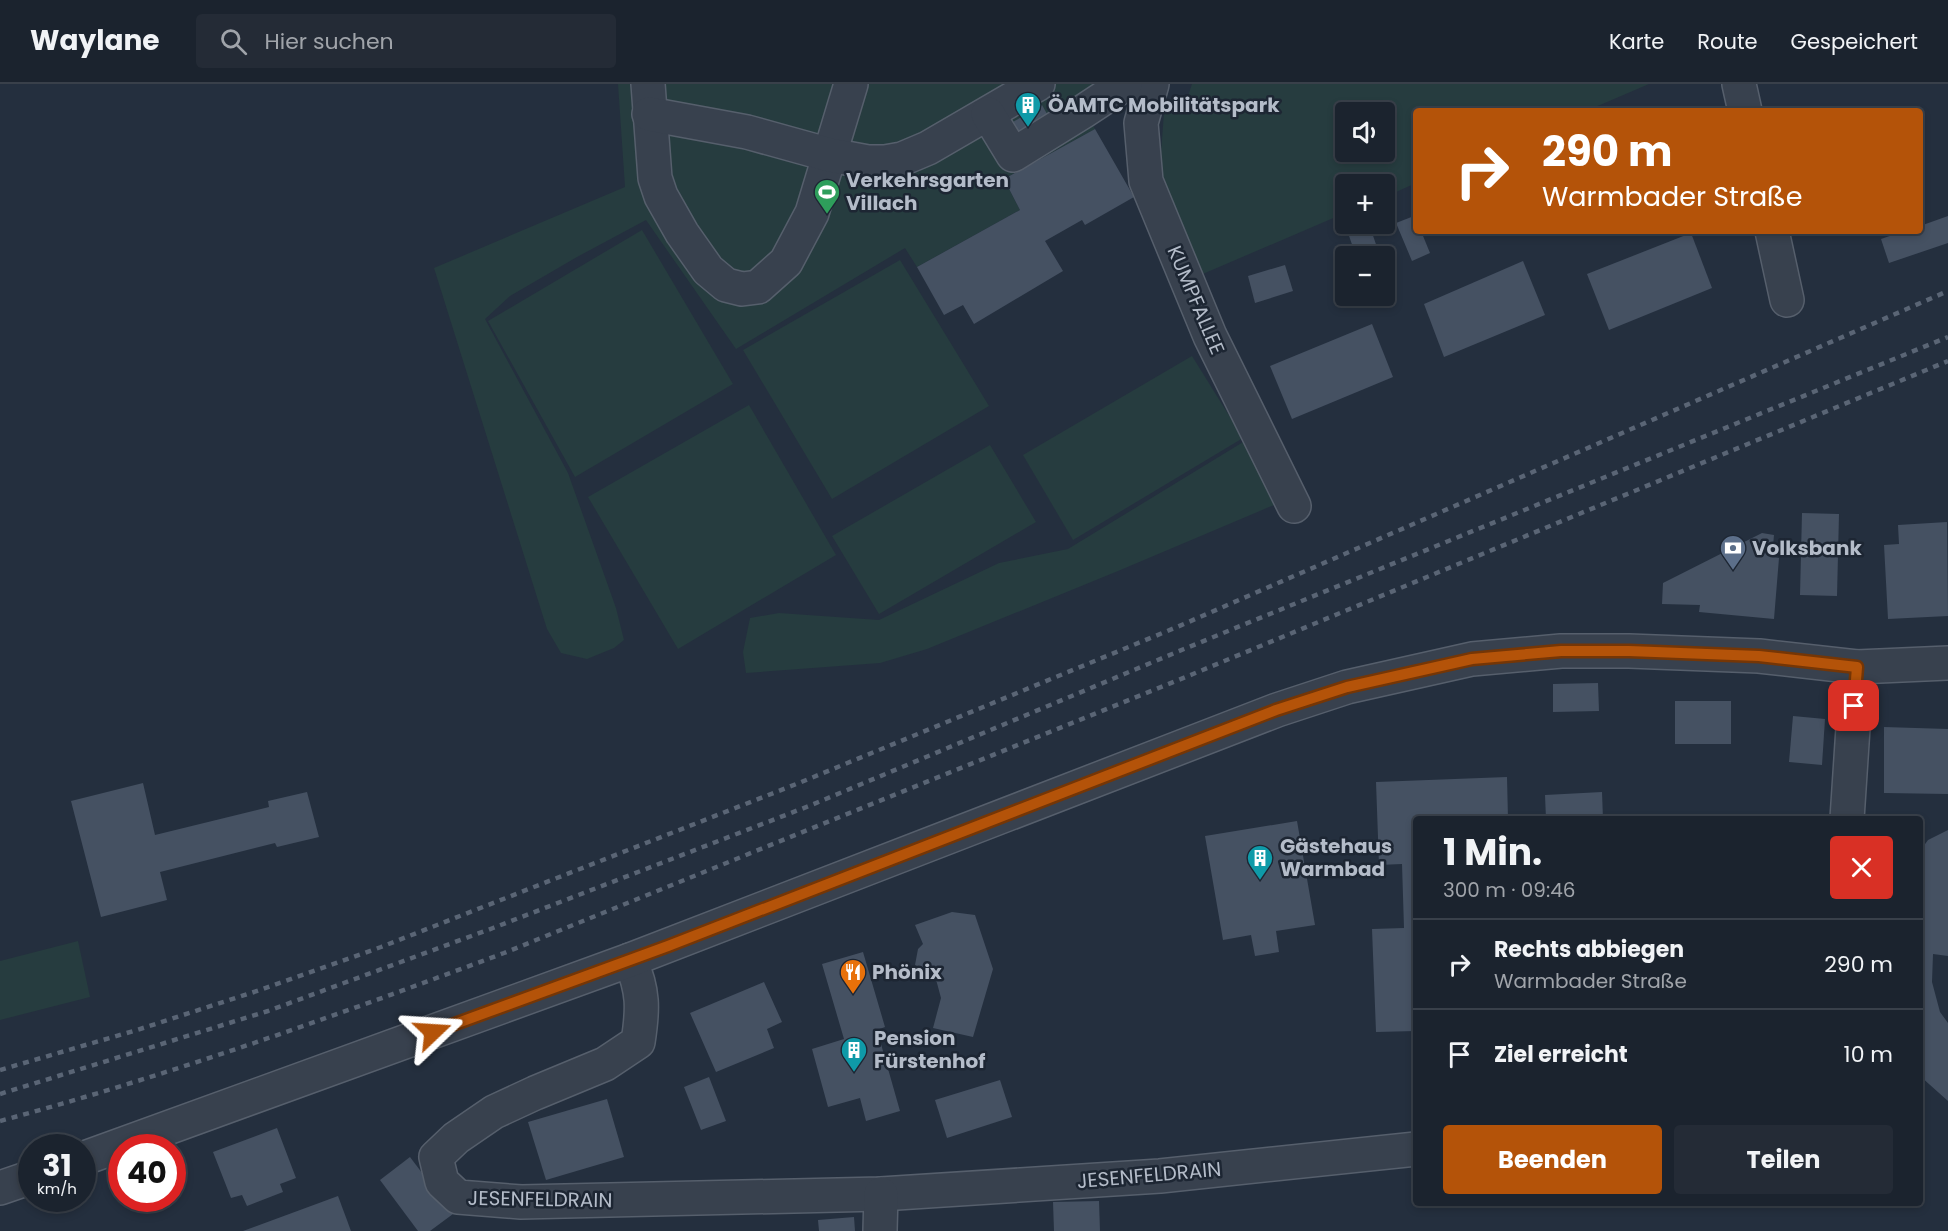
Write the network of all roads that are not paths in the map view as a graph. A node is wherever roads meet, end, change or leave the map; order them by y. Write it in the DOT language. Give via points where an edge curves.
graph roads {
  1 [pos="851,84"];
  2 [pos="1038,84"];
  3 [pos="1125,84"];
  4 [pos="1152,84"];
  5 [pos="1739,84"];
  6 [pos="649,99"];
  7 [pos="1744,108"];
  8 [pos="988,114"];
  9 [pos="830,155"];
  10 [pos="1773,234"];
  11 [pos="1787,300"];
  12 [pos="1294,506"];
  13 [pos="1948,663"];
  14 [pos="1857,667"];
  15 [pos="1847,816"];
  16 [pos="630,960"];
  17 [pos="1413,1149"];
  18 [pos="96,1154"];
  19 [pos="18,1182"];
  20 [pos="0,1188"];
  21 [pos="881,1194"];
  22 [pos="880,1231"];
  1 -- 9 [label="street"];
  2 -- 8 [label="street"];
  3 -- 8 [label="street" via="1012,154"];
  4 -- 12 [label="street, KUMPFALLEE" via="1141,123 1146,181 1210,336"];
  5 -- 7 [label="street"];
  6 -- 9 [label="street"];
  6 -- 9 [label="street" via="655,178 661,196 708,270 726,285 758,287 786,262 812,213"];
  8 -- 9 [label="street" via="902,159 868,162"];
  10 -- 11 [label="street"];
  13 -- 14 [label="street"];
  14 -- 15 [label="street"];
  14 -- 16 [label="street" via="1759,656 1561,651 1472,659 1347,687 1276,710"];
  16 -- 18 [label="street"];
  16 -- 21 [label="street, JESENFELDRAIN" via="641,990 643,1012 638,1042 605,1064 494,1112 456,1138 436,1157 442,1182 458,1197 521,1202"];
  17 -- 21 [label="street, JESENFELDRAIN" via="1160,1176"];
  19 -- 20 [label="street"];
  21 -- 22 [label="street"];
}
